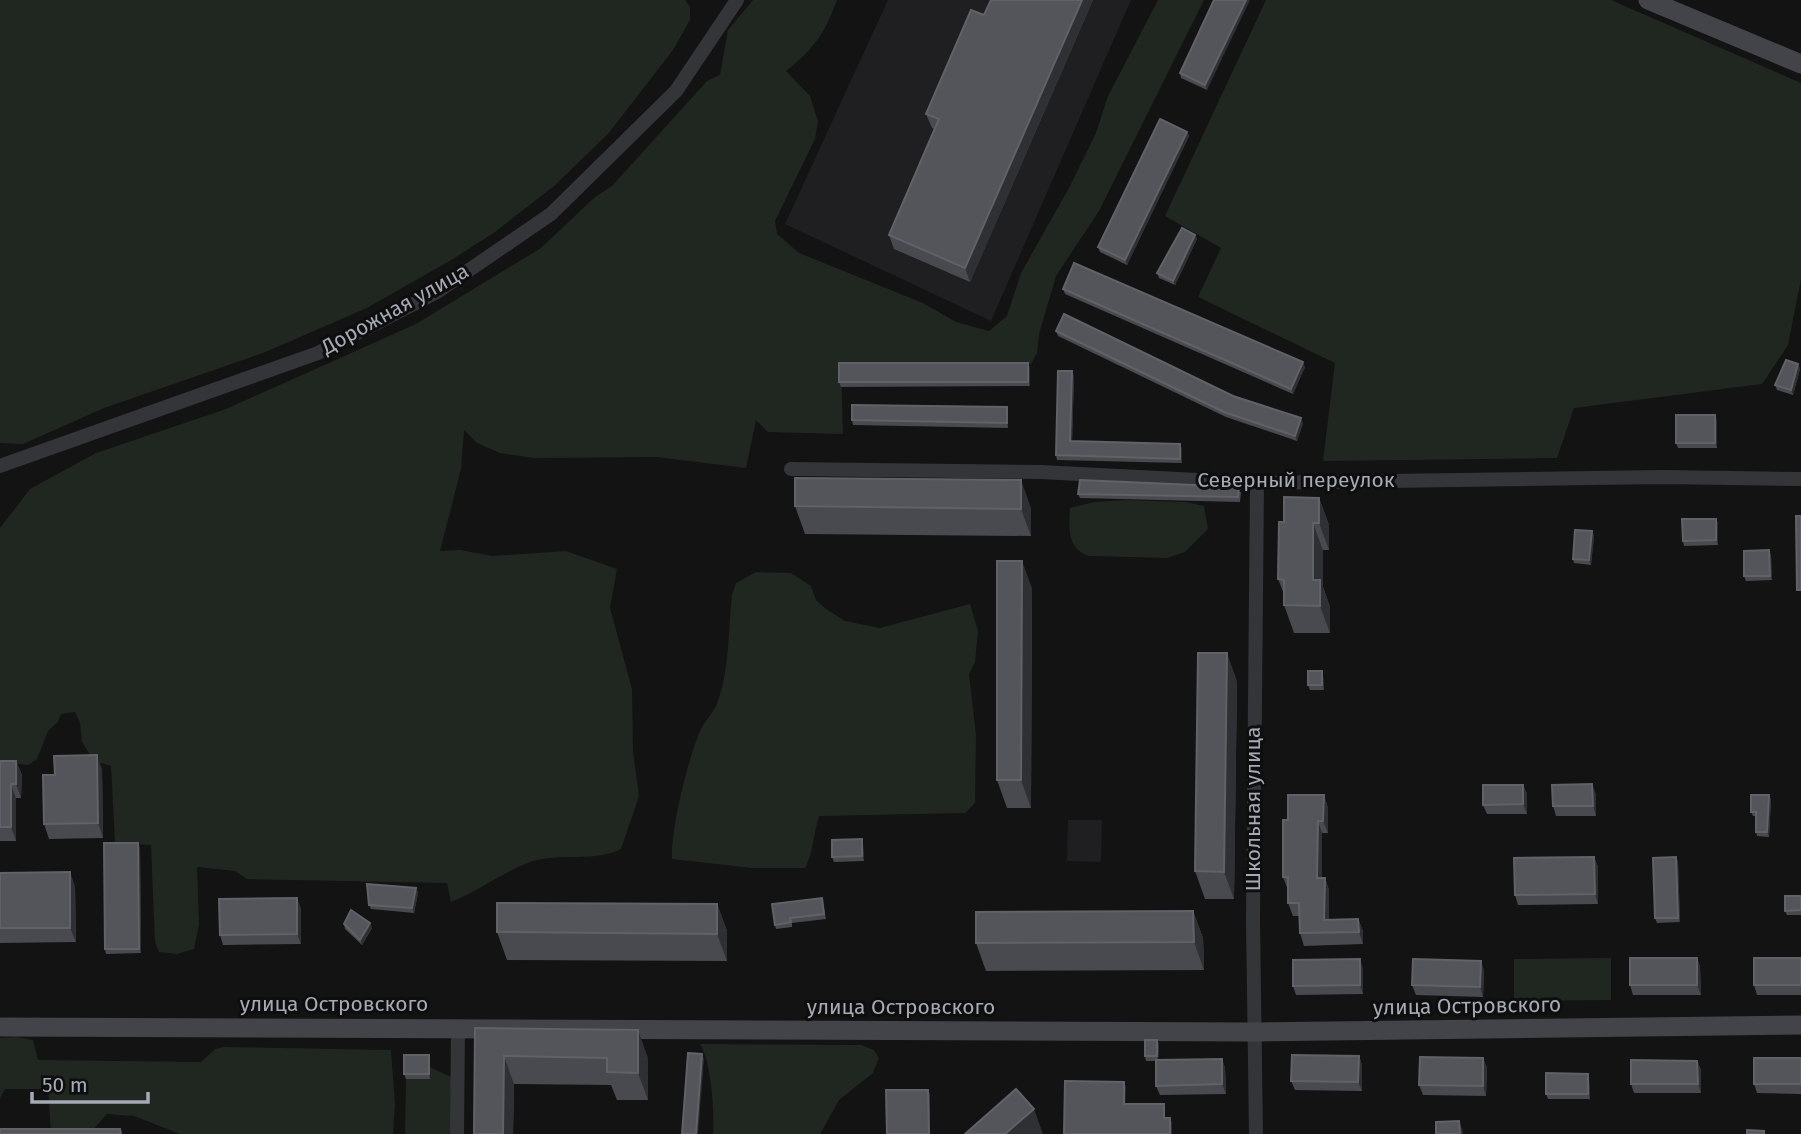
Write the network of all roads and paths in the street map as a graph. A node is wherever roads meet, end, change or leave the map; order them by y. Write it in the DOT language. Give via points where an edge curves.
graph roads {
  1 [pos="737,0"];
  2 [pos="1648,0"];
  3 [pos="1801,64"];
  4 [pos="0,466"];
  5 [pos="791,469"];
  6 [pos="1801,479"];
  7 [pos="1257,483"];
  8 [pos="1801,1025"];
  9 [pos="0,1027"];
  10 [pos="458,1027"];
  11 [pos="1253,1032"];
  12 [pos="457,1134"];
  13 [pos="1256,1134"];
  1 -- 4 [label="street, Дорожная улица" via="677,91 551,214 437,292 318,352"];
  2 -- 3 [label="main road"];
  5 -- 7 [label="street, Северный переулок" via="1040,472"];
  6 -- 7 [label="street, Северный переулок"];
  7 -- 11 [label="street, Школьная улица"];
  8 -- 11 [label="main road, улица Островского"];
  9 -- 10 [label="main road, улица Островского"];
  10 -- 11 [label="main road, улица Островского"];
  10 -- 12 [label="street"];
  11 -- 13 [label="street, Школьная улица"];
}
